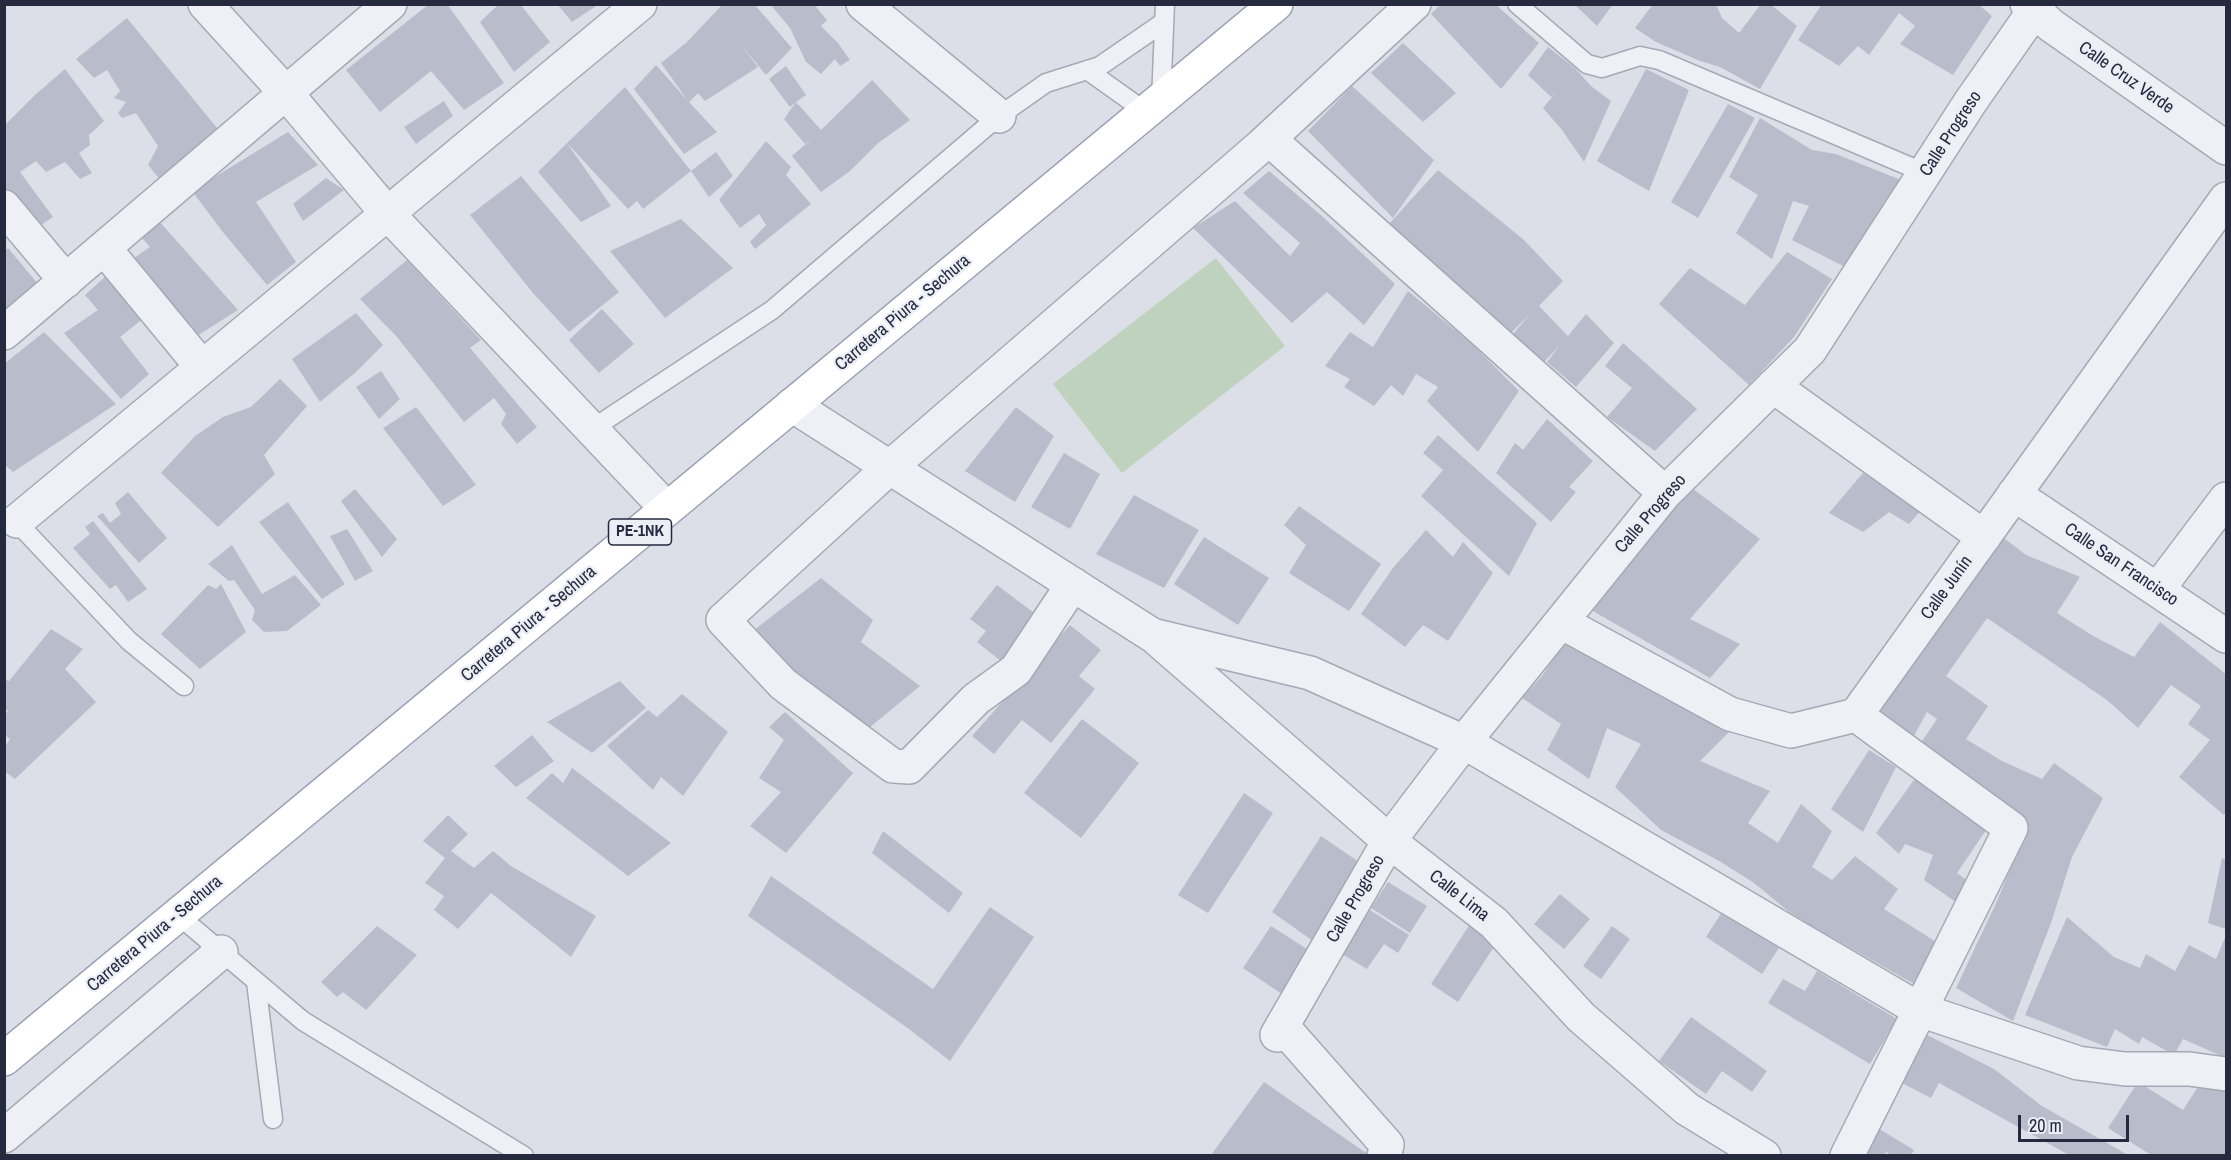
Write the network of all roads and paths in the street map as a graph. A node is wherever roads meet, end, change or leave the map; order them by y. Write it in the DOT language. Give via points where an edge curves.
graph roads {
  1 [pos="205,4"];
  2 [pos="390,4"];
  3 [pos="640,4"];
  4 [pos="863,4"];
  5 [pos="1276,4"];
  6 [pos="1414,4"];
  7 [pos="1517,4"];
  8 [pos="2033,7"];
  9 [pos="1164,13"];
  10 [pos="1087,70"];
  11 [pos="286,93"];
  12 [pos="1154,106"];
  13 [pos="999,116"];
  14 [pos="1269,139"];
  15 [pos="2226,148"];
  16 [pos="1925,173"];
  17 [pos="2226,199"];
  18 [pos="4,207"];
  19 [pos="387,213"];
  20 [pos="104,248"];
  21 [pos="66,281"];
  22 [pos="4,333"];
  23 [pos="202,368"];
  24 [pos="1773,386"];
  25 [pos="792,405"];
  26 [pos="592,429"];
  27 [pos="889,468"];
  28 [pos="1665,493"];
  29 [pos="2014,494"];
  30 [pos="2226,499"];
  31 [pos="667,509"];
  32 [pos="11,516"];
  33 [pos="1984,537"];
  34 [pos="1073,584"];
  35 [pos="2158,589"];
  36 [pos="1561,622"];
  37 [pos="1152,634"];
  38 [pos="2226,636"];
  39 [pos="184,686"];
  40 [pos="1856,715"];
  41 [pos="1464,742"];
  42 [pos="1389,842"];
  43 [pos="178,915"];
  44 [pos="221,951"];
  45 [pos="256,982"];
  46 [pos="1920,1010"];
  47 [pos="4,1059"];
  48 [pos="2226,1074"];
  49 [pos="273,1119"];
  50 [pos="4,1136"];
  51 [pos="524,1155"];
  52 [pos="1384,1155"];
  53 [pos="1764,1155"];
  54 [pos="1847,1155"];
  1 -- 11 [label="street"];
  2 -- 11 [label="street"];
  3 -- 19 [label="street"];
  4 -- 13 [label="street"];
  5 -- 12 [label="main road, Carretera Piura - Sechura / PE-1NK"];
  6 -- 14 [label="street"];
  7 -- 16 [label="lane" via="1587,64 1602,68 1640,56 1659,60"];
  8 -- 15 [label="street, Calle Cruz Verde"];
  8 -- 16 [label="street, Calle Progreso"];
  9 -- 10 [label="lane" via="1100,66"];
  9 -- 12 [label="lane"];
  10 -- 12 [label="lane"];
  10 -- 13 [label="lane" via="1046,83"];
  11 -- 19 [label="street"];
  11 -- 20 [label="street"];
  12 -- 25 [label="main road, Carretera Piura - Sechura / PE-1NK"];
  13 -- 26 [label="lane" via="772,310"];
  14 -- 27 [label="street"];
  14 -- 28 [label="street"];
  16 -- 24 [label="street, Calle Progreso" via="1810,350"];
  17 -- 29 [label="street, Calle Junín"];
  18 -- 21 [label="street"];
  19 -- 23 [label="street"];
  19 -- 26 [label="street"];
  20 -- 21 [label="street"];
  20 -- 23 [label="street"];
  21 -- 22 [label="street"];
  23 -- 32 [label="street"];
  24 -- 28 [label="street, Calle Progreso"];
  24 -- 33 [label="street"];
  25 -- 27 [label="street"];
  25 -- 31 [label="main road, Carretera Piura - Sechura / PE-1NK"];
  26 -- 31 [label="street"];
  27 -- 34 [label="street"];
  27 -- 34 [label="street" via="723,620 783,684 893,766 909,767 976,699 1016,670"];
  28 -- 36 [label="street, Calle Progreso"];
  29 -- 33 [label="street, Calle Junín"];
  29 -- 35 [label="street, Calle San Francisco"];
  30 -- 35 [label="street"];
  31 -- 43 [label="main road, Carretera Piura - Sechura / PE-1NK"];
  32 -- 39 [label="lane" via="129,641"];
  33 -- 40 [label="street, Calle Junín"];
  34 -- 37 [label="street"];
  35 -- 38 [label="street, Calle San Francisco"];
  36 -- 40 [label="street" via="1730,714 1791,731"];
  36 -- 41 [label="street, Calle Progreso"];
  37 -- 41 [label="street" via="1310,673"];
  37 -- 42 [label="street, Calle Lima"];
  40 -- 46 [label="street" via="2011,828"];
  41 -- 42 [label="street, Calle Progreso"];
  41 -- 46 [label="street"];
  42 -- 52 [label="street, Calle Progreso" via="1279,1030 1387,1145"];
  42 -- 53 [label="street, Calle Lima" via="1494,923 1581,1017 1687,1109"];
  43 -- 44 [label="lane"];
  43 -- 47 [label="main road, Carretera Piura - Sechura / PE-1NK"];
  44 -- 45 [label="lane"];
  44 -- 50 [label="street"];
  45 -- 49 [label="lane"];
  45 -- 51 [label="lane" via="303,1022"];
  46 -- 48 [label="street" via="2078,1062 2125,1069 2189,1069"];
  46 -- 54 [label="street"];
}
